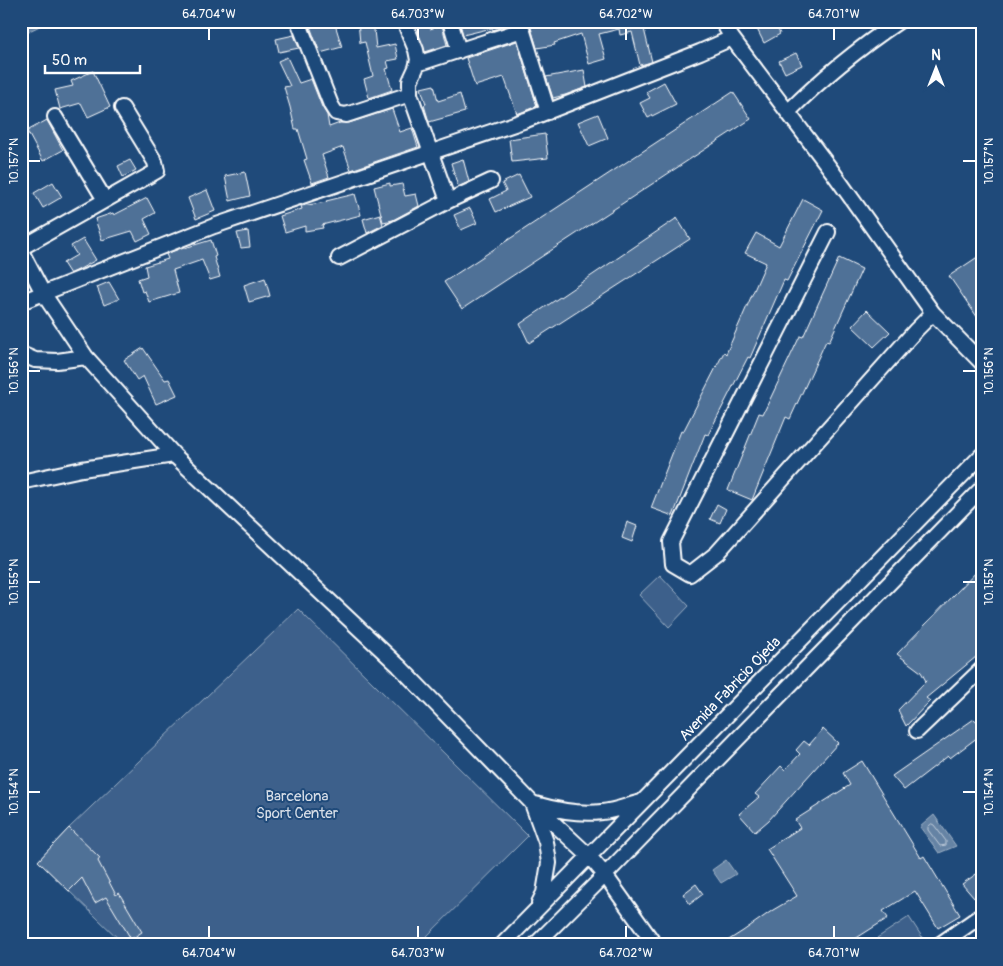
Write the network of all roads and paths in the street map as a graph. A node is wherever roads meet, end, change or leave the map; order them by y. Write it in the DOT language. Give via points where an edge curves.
graph roads {
  1 [pos="298,21"];
  2 [pos="404,21"];
  3 [pos="450,21"];
  4 [pos="722,21"];
  5 [pos="899,21"];
  6 [pos="521,26"];
  7 [pos="732,38"];
  8 [pos="459,50"];
  9 [pos="417,64"];
  10 [pos="410,94"];
  11 [pos="122,108"];
  12 [pos="548,112"];
  13 [pos="788,112"];
  14 [pos="55,117"];
  15 [pos="431,152"];
  16 [pos="491,181"];
  17 [pos="106,200"];
  18 [pos="448,201"];
  19 [pos="828,232"];
  20 [pos="21,250"];
  21 [pos="339,258"];
  22 [pos="43,293"];
  23 [pos="21,302"];
  24 [pos="933,313"];
  25 [pos="21,354"];
  26 [pos="86,357"];
  27 [pos="982,363"];
  28 [pos="174,455"];
  29 [pos="982,455"];
  30 [pos="21,482"];
  31 [pos="982,488"];
  32 [pos="982,669"];
  33 [pos="917,731"];
  34 [pos="642,802"];
  35 [pos="532,803"];
  36 [pos="589,856"];
  37 [pos="605,874"];
  38 [pos="536,910"];
  39 [pos="982,915"];
  40 [pos="502,945"];
  41 [pos="535,945"];
  42 [pos="655,945"];
  43 [pos="939,945"];
  1 -- 10 [label="street" via="336,113 346,115"];
  2 -- 9 [label="street" via="416,50"];
  3 -- 8 [label="street"];
  4 -- 7 [label="street"];
  5 -- 13 [label="street" via="839,65"];
  6 -- 8 [label="street"];
  6 -- 12 [label="street"];
  7 -- 12 [label="street"];
  7 -- 13 [label="street"];
  8 -- 9 [label="street"];
  9 -- 10 [label="street" via="410,82"];
  10 -- 15 [label="street"];
  11 -- 17 [label="street" via="156,162 157,171"];
  12 -- 15 [label="street"];
  13 -- 24 [label="street"];
  14 -- 17 [label="street"];
  15 -- 18 [label="street"];
  15 -- 22 [label="street" via="214,226"];
  16 -- 18 [label="street"];
  17 -- 20 [label="street"];
  18 -- 21 [label="street"];
  19 -- 24 [label="street" via="671,542 673,564 690,574 717,553"];
  20 -- 22 [label="street"];
  22 -- 23 [label="street"];
  22 -- 26 [label="street"];
  24 -- 27 [label="street"];
  25 -- 26 [label="street" via="35,360"];
  26 -- 28 [label="street"];
  28 -- 30 [label="street"];
  28 -- 35 [label="street" via="399,666"];
  29 -- 34 [label="street, Avenida Fabricio Ojeda"];
  31 -- 37 [label="street"];
  32 -- 33 [label="street"];
  34 -- 35 [label="street" via="603,812 581,813"];
  34 -- 36 [label="street, Avenida Fabricio Ojeda"];
  35 -- 36 [label="street"];
  35 -- 38 [label="street" via="546,842 549,863 544,894"];
  36 -- 37 [label="street"];
  36 -- 38 [label="street, Avenida Fabricio Ojeda"];
  37 -- 41 [label="street"];
  37 -- 42 [label="street"];
  38 -- 40 [label="street, Avenida Fabricio Ojeda"];
  39 -- 43 [label="street"];
}
